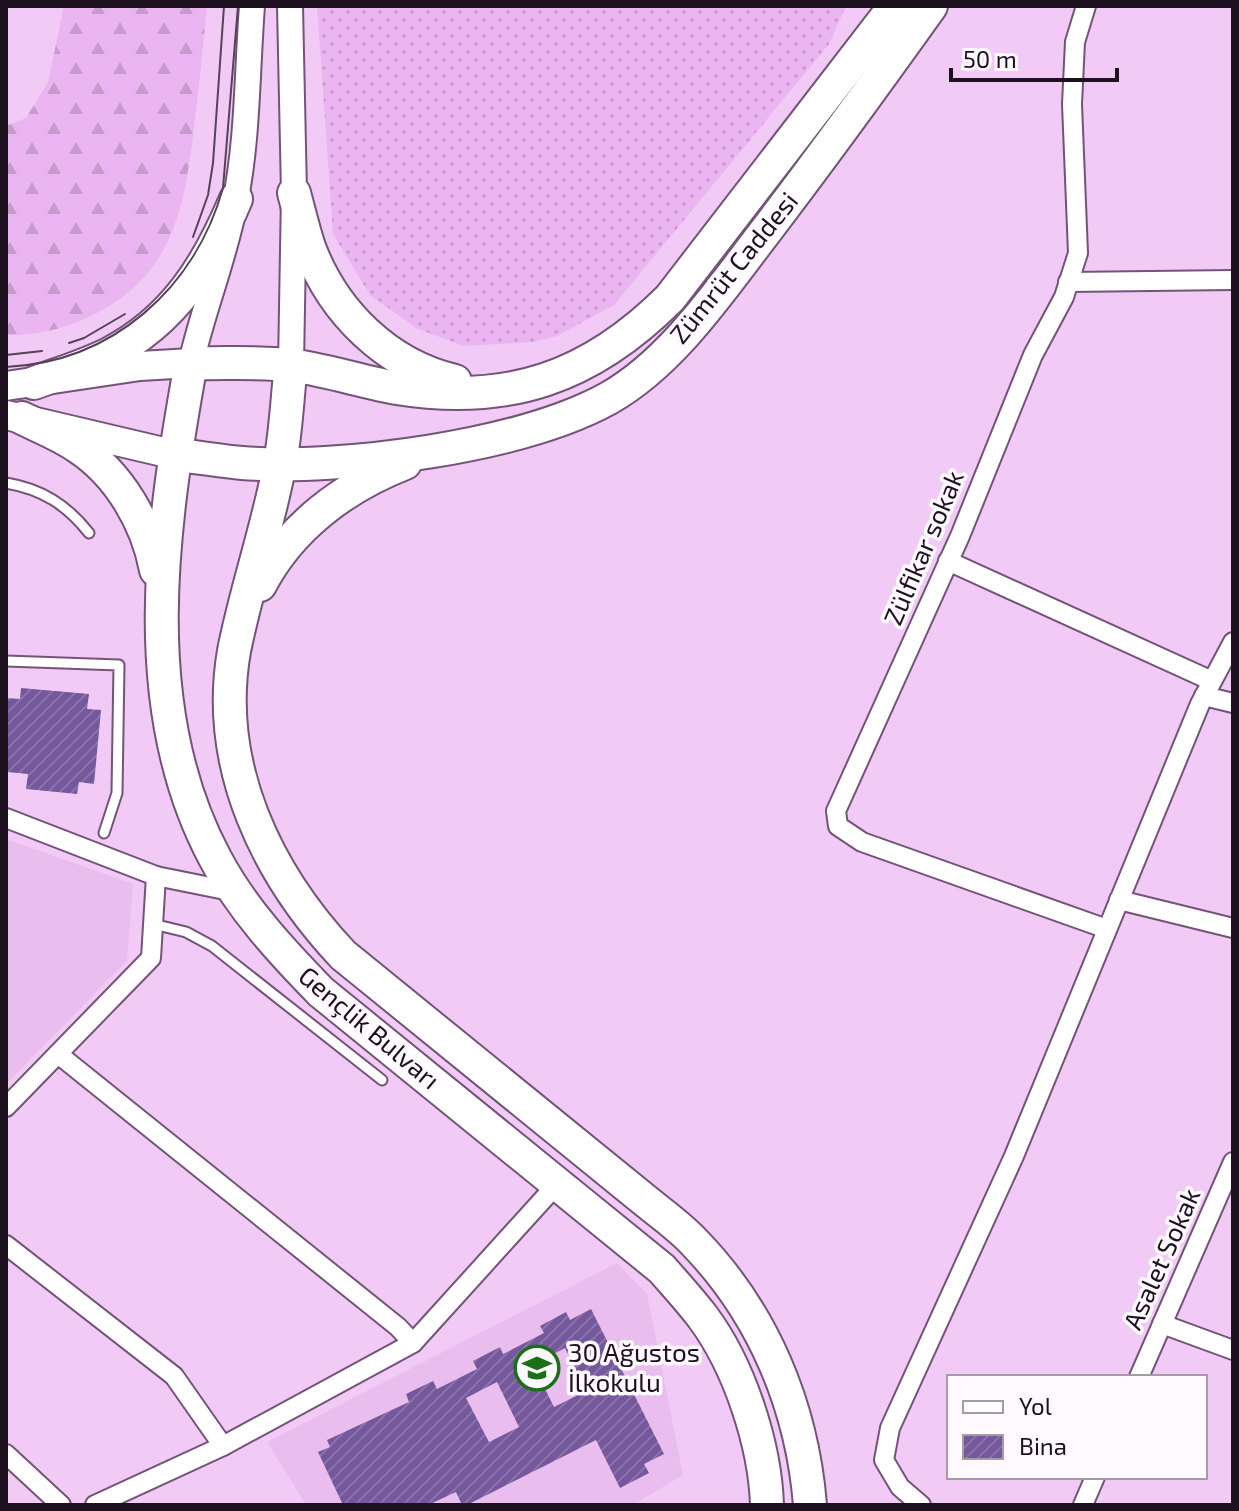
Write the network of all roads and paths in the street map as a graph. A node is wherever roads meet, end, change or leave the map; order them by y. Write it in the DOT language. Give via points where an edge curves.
graph roads {
  1 [pos="252,6"];
  2 [pos="290,6"];
  3 [pos="931,6"];
  4 [pos="1086,6"];
  5 [pos="890,9"];
  6 [pos="294,193"];
  7 [pos="236,199"];
  8 [pos="1233,280"];
  9 [pos="1068,282"];
  10 [pos="191,363"];
  11 [pos="291,365"];
  12 [pos="534,384"];
  13 [pos="20,385"];
  14 [pos="14,416"];
  15 [pos="446,448"];
  16 [pos="176,455"];
  17 [pos="280,463"];
  18 [pos="6,483"];
  19 [pos="89,533"];
  20 [pos="948,561"];
  21 [pos="162,601"];
  22 [pos="1233,642"];
  23 [pos="234,651"];
  24 [pos="6,661"];
  25 [pos="1208,689"];
  26 [pos="1233,703"];
  27 [pos="6,818"];
  28 [pos="104,833"];
  29 [pos="156,876"];
  30 [pos="236,892"];
  31 [pos="1119,900"];
  32 [pos="153,924"];
  33 [pos="1233,928"];
  34 [pos="1107,929"];
  35 [pos="58,1054"];
  36 [pos="382,1080"];
  37 [pos="6,1107"];
  38 [pos="1231,1170"];
  39 [pos="558,1183"];
  40 [pos="6,1245"];
  41 [pos="1162,1324"];
  42 [pos="413,1343"];
  43 [pos="1233,1350"];
  44 [pos="1140,1375"];
  45 [pos="223,1446"];
  46 [pos="6,1454"];
  47 [pos="1094,1479"];
  48 [pos="61,1505"];
  49 [pos="95,1505"];
  50 [pos="767,1505"];
  51 [pos="810,1505"];
  52 [pos="921,1505"];
  53 [pos="1083,1505"];
  1 -- 7 [label="main road"];
  2 -- 6 [label="main road"];
  3 -- 15 [label="highway, Zümrüt Caddesi" via="720,291 666,352 610,397 576,413 499,438"];
  4 -- 9 [label="street, Zülfikar sokak" via="1075,42 1078,253"];
  5 -- 12 [label="highway" via="670,298 619,344"];
  6 -- 11 [label="main road"];
  6 -- 12 [label="highway" via="323,276 361,330 382,347 423,371 452,380"];
  7 -- 10 [label="main road"];
  7 -- 13 [label="highway" via="198,276 147,329 109,353"];
  8 -- 9 [label="street"];
  9 -- 20 [label="street, Zülfikar sokak"];
  10 -- 11 [label="highway"];
  10 -- 13 [label="main road"];
  10 -- 16 [label="highway, Gençlik Bulvarı"];
  11 -- 12 [label="highway" via="397,388 453,393"];
  11 -- 17 [label="highway, Gençlik Bulvarı"];
  14 -- 16 [label="main road"];
  14 -- 21 [label="highway" via="78,447 122,490 152,551"];
  15 -- 17 [label="highway, Zümrüt Caddesi"];
  15 -- 23 [label="highway" via="350,489 298,532 262,581"];
  16 -- 17 [label="highway, Zümrüt Caddesi"];
  16 -- 21 [label="highway, Gençlik Bulvarı"];
  17 -- 23 [label="highway, Gençlik Bulvarı"];
  18 -- 19 [label="lane" via="51,497"];
  20 -- 25 [label="street"];
  20 -- 34 [label="street, Zülfikar sokak" via="836,811 838,826 862,842"];
  21 -- 30 [label="highway, Gençlik Bulvarı" via="166,682 180,773 197,821"];
  22 -- 25 [label="street"];
  23 -- 51 [label="highway, Gençlik Bulvarı" via="230,686 239,774 264,847 291,893 343,955 693,1241 734,1290 768,1346 795,1414"];
  24 -- 28 [label="lane" via="119,665 117,793"];
  25 -- 26 [label="street"];
  25 -- 31 [label="street"];
  27 -- 29 [label="street"];
  29 -- 30 [label="street"];
  29 -- 32 [label="street"];
  30 -- 39 [label="highway, Gençlik Bulvarı" via="321,992"];
  31 -- 33 [label="street"];
  31 -- 34 [label="street"];
  32 -- 35 [label="street" via="151,958"];
  32 -- 36 [label="lane" via="186,932 212,946"];
  34 -- 52 [label="street" via="1014,1156 890,1428 884,1460 900,1487"];
  35 -- 37 [label="street"];
  35 -- 42 [label="street"];
  38 -- 41 [label="street, Asalet Sokak"];
  39 -- 42 [label="street"];
  39 -- 50 [label="highway, Gençlik Bulvarı" via="662,1269 704,1318 747,1402 761,1447"];
  40 -- 45 [label="street" via="174,1376"];
  41 -- 43 [label="street"];
  41 -- 44 [label="street, Asalet Sokak"];
  42 -- 45 [label="street"];
  45 -- 49 [label="street"];
  46 -- 48 [label="street"];
  47 -- 53 [label="street"];
}
